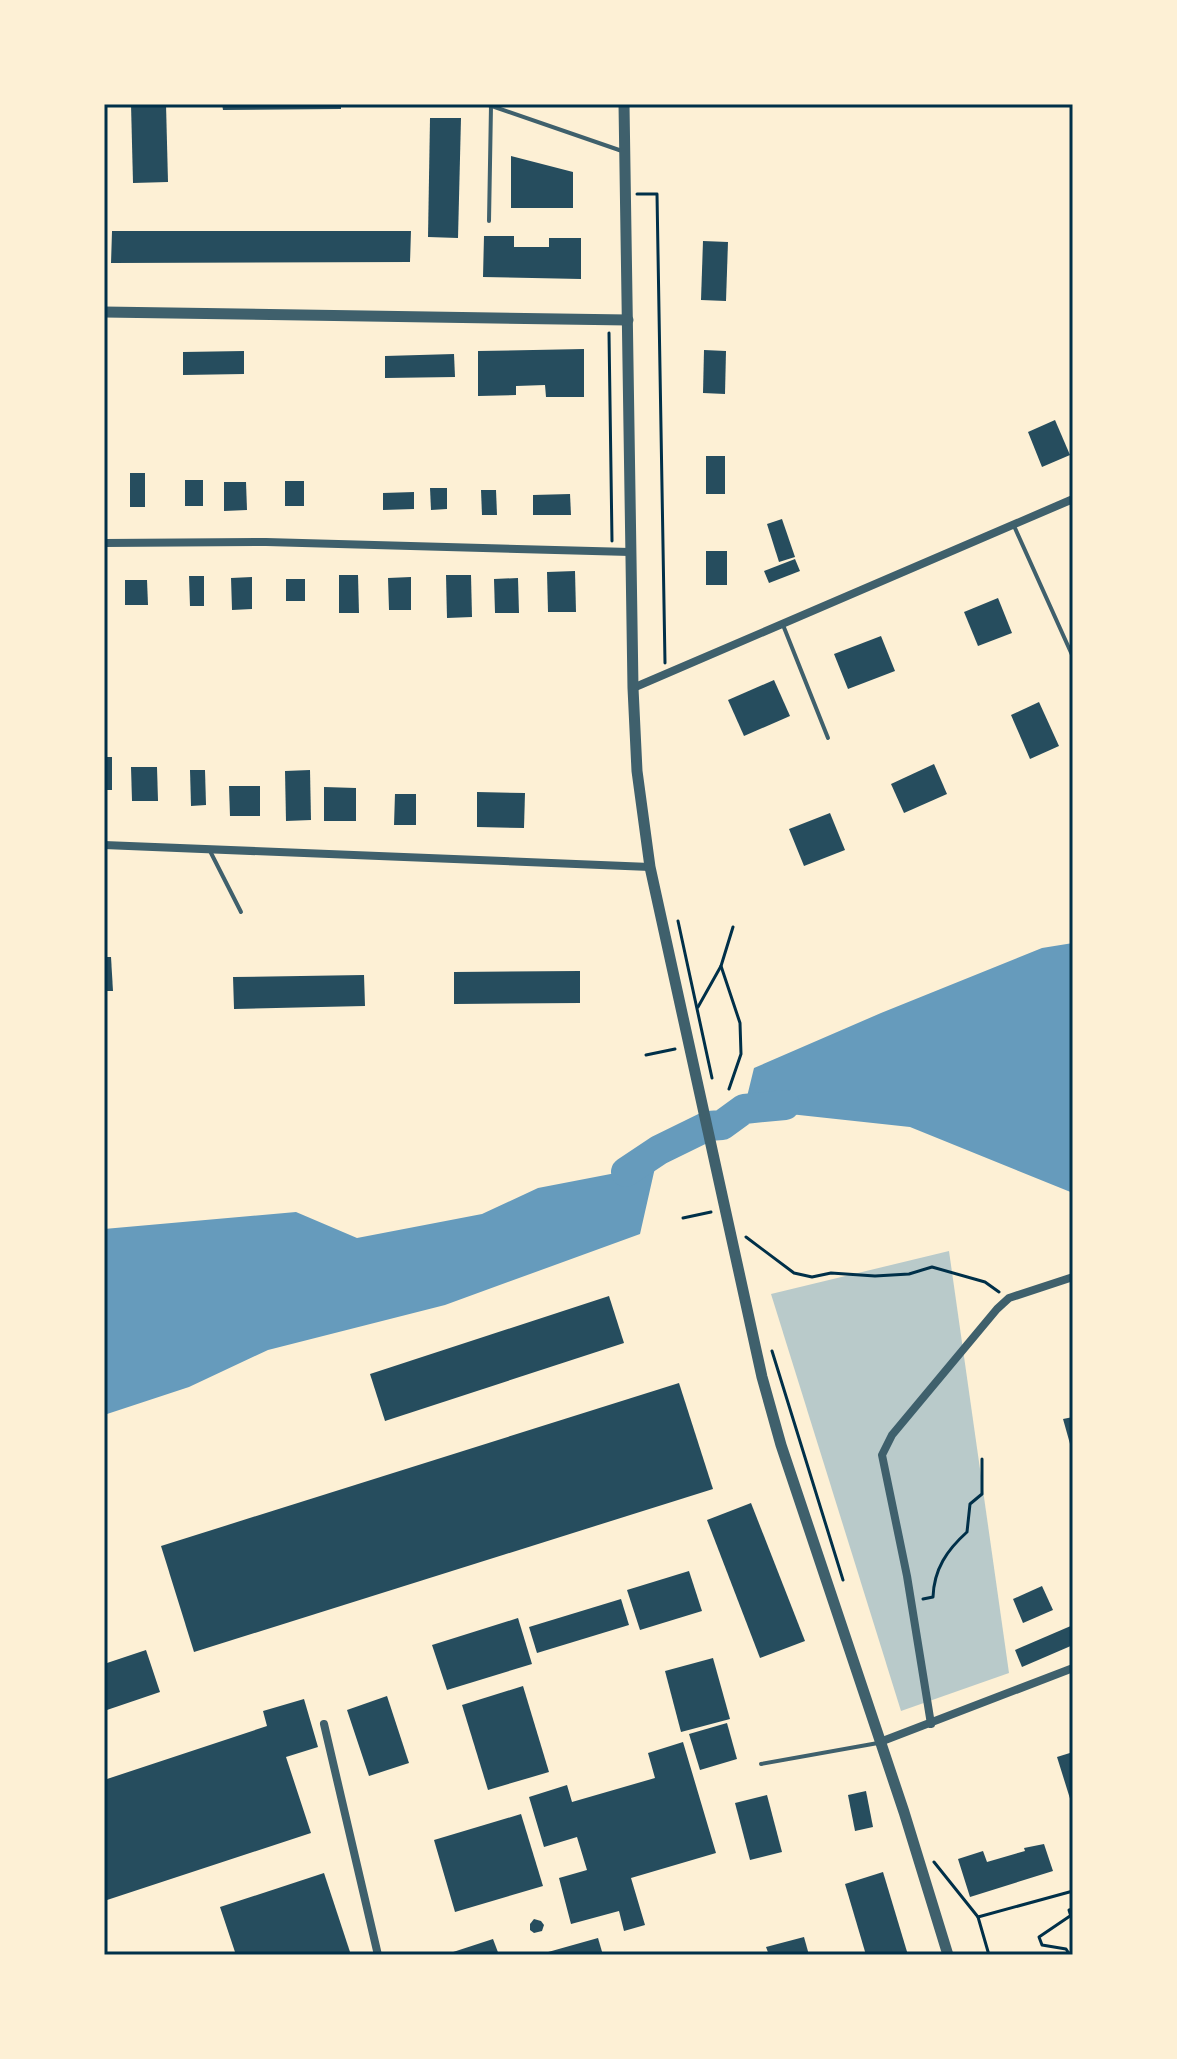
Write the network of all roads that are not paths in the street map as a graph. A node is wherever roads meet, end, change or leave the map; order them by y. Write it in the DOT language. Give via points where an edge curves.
graph roads {
  1 [pos="624,104"];
  2 [pos="489,105"];
  3 [pos="624,152"];
  4 [pos="489,221"];
  5 [pos="104,312"];
  6 [pos="628,320"];
  7 [pos="1073,499"];
  8 [pos="1013,524"];
  9 [pos="104,543"];
  10 [pos="630,552"];
  11 [pos="782,624"];
  12 [pos="1073,657"];
  13 [pos="633,688"];
  14 [pos="828,738"];
  15 [pos="104,845"];
  16 [pos="209,849"];
  17 [pos="650,867"];
  18 [pos="241,912"];
  19 [pos="1073,1277"];
  20 [pos="1073,1668"];
  21 [pos="324,1724"];
  22 [pos="931,1724"];
  23 [pos="880,1742"];
  24 [pos="761,1764"];
  25 [pos="378,1955"];
  26 [pos="948,1955"];
  1 -- 3 [label="street"];
  2 -- 3 [label="lane"];
  2 -- 4 [label="lane"];
  3 -- 6 [label="street"];
  5 -- 6 [label="street"];
  6 -- 10 [label="street"];
  7 -- 8 [label="street"];
  8 -- 11 [label="street"];
  8 -- 12 [label="lane"];
  9 -- 10 [label="street"];
  10 -- 13 [label="street"];
  11 -- 13 [label="street"];
  11 -- 14 [label="lane"];
  13 -- 17 [label="street"];
  15 -- 16 [label="street"];
  16 -- 17 [label="street"];
  16 -- 18 [label="lane"];
  17 -- 23 [label="street" via="683,1048 762,1377"];
  19 -- 22 [label="street" via="1009,1298 997,1309 892,1435 882,1455"];
  20 -- 22 [label="street"];
  21 -- 25 [label="street"];
  22 -- 23 [label="street"];
  23 -- 24 [label="lane"];
  23 -- 26 [label="street"];
}
